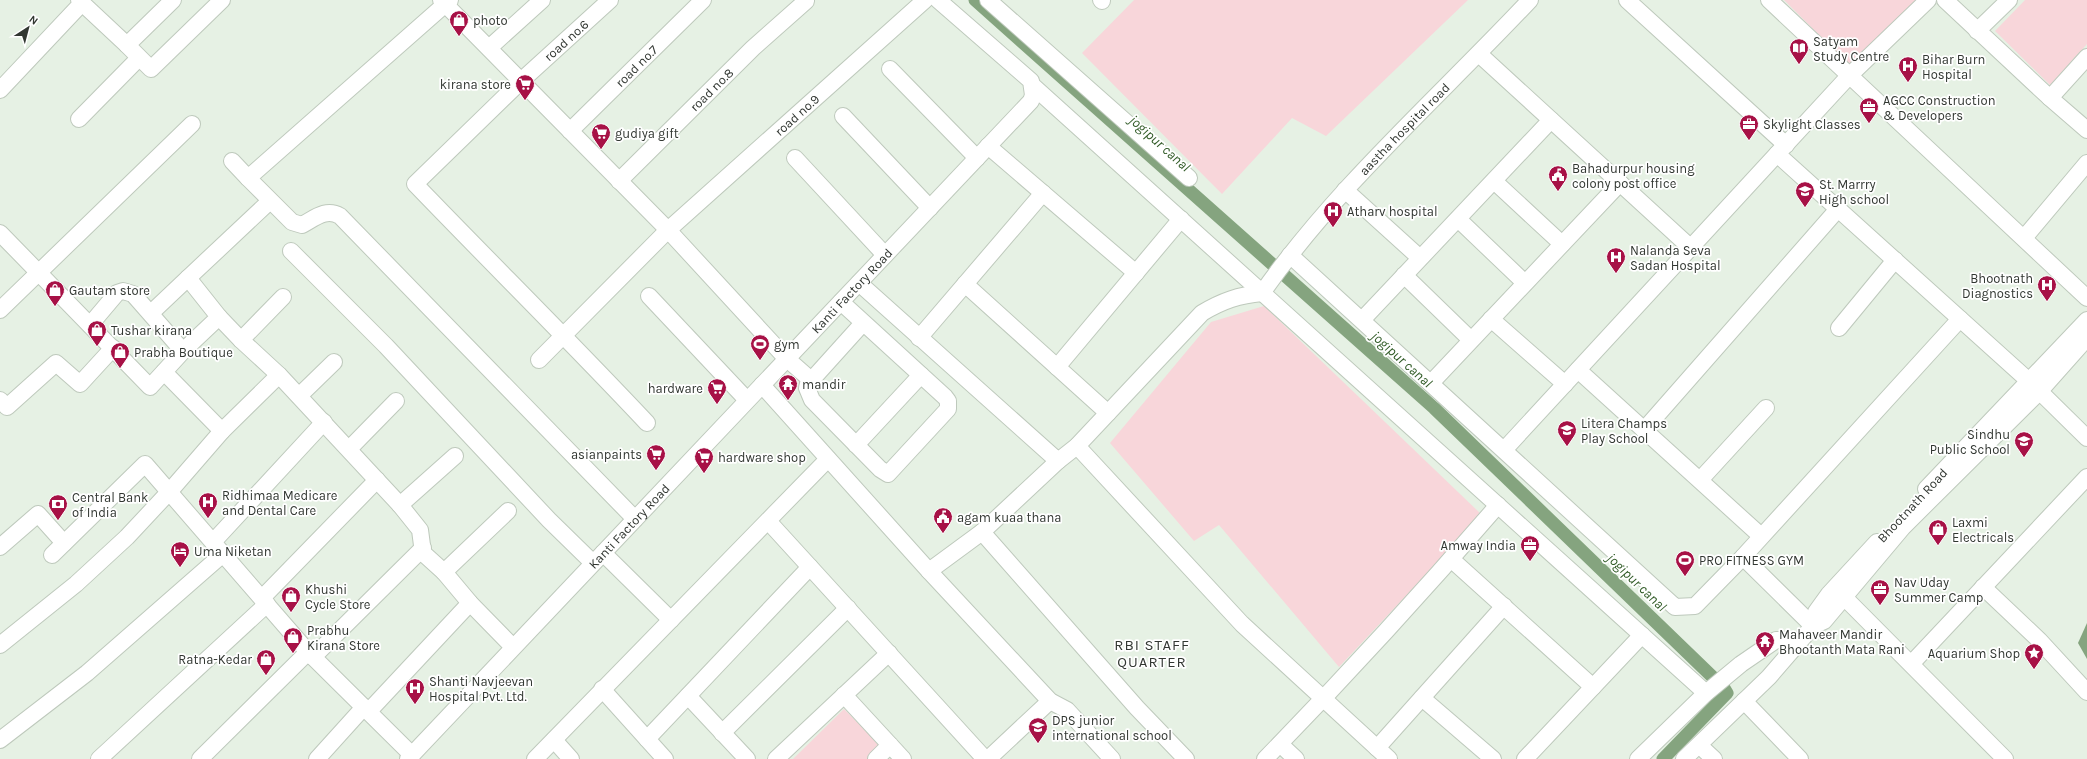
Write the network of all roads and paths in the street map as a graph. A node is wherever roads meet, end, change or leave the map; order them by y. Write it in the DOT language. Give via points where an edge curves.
graph roads {
  1 [pos="173,0"];
  2 [pos="222,0"];
  3 [pos="542,0"];
  4 [pos="610,0"];
  5 [pos="703,0"];
  6 [pos="925,0"];
  7 [pos="938,0"];
  8 [pos="988,0"];
  9 [pos="1530,0"];
  10 [pos="1627,0"];
  11 [pos="1769,0"];
  12 [pos="1928,0"];
  13 [pos="1945,0"];
  14 [pos="2009,0"];
  15 [pos="80,1"];
  16 [pos="445,1"];
  17 [pos="806,2"];
  18 [pos="1977,30"];
  19 [pos="127,45"];
  20 [pos="489,48"];
  21 [pos="1479,54"];
  22 [pos="2087,57"];
  23 [pos="140,58"];
  24 [pos="890,69"];
  25 [pos="1849,76"];
  26 [pos="521,81"];
  27 [pos="1033,86"];
  28 [pos="0,90"];
  29 [pos="2050,98"];
  30 [pos="843,116"];
  31 [pos="79,119"];
  32 [pos="1551,120"];
  33 [pos="192,124"];
  34 [pos="2087,130"];
  35 [pos="570,131"];
  36 [pos="1782,149"];
  37 [pos="983,152"];
  38 [pos="795,158"];
  39 [pos="232,161"];
  40 [pos="2087,163"];
  41 [pos="248,178"];
  42 [pos="1189,178"];
  43 [pos="619,181"];
  44 [pos="1494,181"];
  45 [pos="1620,183"];
  46 [pos="1345,190"];
  47 [pos="1043,193"];
  48 [pos="270,201"];
  49 [pos="930,208"];
  50 [pos="1838,209"];
  51 [pos="1181,219"];
  52 [pos="1458,219"];
  53 [pos="668,230"];
  54 [pos="0,233"];
  55 [pos="2024,238"];
  56 [pos="1562,244"];
  57 [pos="1691,248"];
  58 [pos="291,251"];
  59 [pos="885,255"];
  60 [pos="1420,258"];
  61 [pos="1287,259"];
  62 [pos="1895,260"];
  63 [pos="39,273"];
  64 [pos="1136,273"];
  65 [pos="1404,275"];
  66 [pos="188,278"];
  67 [pos="859,282"];
  68 [pos="1525,283"];
  69 [pos="965,284"];
  70 [pos="1265,288"];
  71 [pos="649,296"];
  72 [pos="282,298"];
  73 [pos="2087,298"];
  74 [pos="841,302"];
  75 [pos="0,310"];
  76 [pos="151,313"];
  77 [pos="219,317"];
  78 [pos="1491,319"];
  79 [pos="1960,319"];
  80 [pos="1362,320"];
  81 [pos="2087,320"];
  82 [pos="863,323"];
  83 [pos="90,325"];
  84 [pos="1839,328"];
  85 [pos="563,334"];
  86 [pos="919,338"];
  87 [pos="2087,338"];
  88 [pos="240,340"];
  89 [pos="1471,340"];
  90 [pos="113,348"];
  91 [pos="183,351"];
  92 [pos="786,358"];
  93 [pos="539,360"];
  94 [pos="334,362"];
  95 [pos="1057,367"];
  96 [pos="1578,370"];
  97 [pos="164,372"];
  98 [pos="279,375"];
  99 [pos="921,375"];
  100 [pos="811,380"];
  101 [pos="1431,383"];
  102 [pos="1565,384"];
  103 [pos="762,385"];
  104 [pos="2034,386"];
  105 [pos="299,396"];
  106 [pos="0,400"];
  107 [pos="748,400"];
  108 [pos="396,401"];
  109 [pos="1766,408"];
  110 [pos="1108,413"];
  111 [pos="324,422"];
  112 [pos="647,423"];
  113 [pos="1644,430"];
  114 [pos="222,431"];
  115 [pos="2087,438"];
  116 [pos="856,445"];
  117 [pos="1077,446"];
  118 [pos="349,449"];
  119 [pos="1504,450"];
  120 [pos="455,456"];
  121 [pos="828,459"];
  122 [pos="1058,461"];
  123 [pos="2087,477"];
  124 [pos="377,480"];
  125 [pos="1700,480"];
  126 [pos="170,491"];
  127 [pos="400,505"];
  128 [pos="1498,505"];
  129 [pos="508,511"];
  130 [pos="635,519"];
  131 [pos="768,521"];
  132 [pos="982,532"];
  133 [pos="1761,536"];
  134 [pos="64,543"];
  135 [pos="0,547"];
  136 [pos="218,548"];
  137 [pos="423,548"];
  138 [pos="52,555"];
  139 [pos="1743,557"];
  140 [pos="598,558"];
  141 [pos="1451,559"];
  142 [pos="810,567"];
  143 [pos="929,571"];
  144 [pos="444,572"];
  145 [pos="1983,587"];
  146 [pos="1840,592"];
  147 [pos="264,601"];
  148 [pos="470,603"];
  149 [pos="1504,606"];
  150 [pos="848,608"];
  151 [pos="671,620"];
  152 [pos="1813,626"];
  153 [pos="1642,635"];
  154 [pos="0,645"];
  155 [pos="1796,645"];
  156 [pos="514,647"];
  157 [pos="889,653"];
  158 [pos="311,654"];
  159 [pos="1912,663"];
  160 [pos="1593,687"];
  161 [pos="602,690"];
  162 [pos="1709,690"];
  163 [pos="2087,692"];
  164 [pos="844,695"];
  165 [pos="688,696"];
  166 [pos="1422,698"];
  167 [pos="1323,699"];
  168 [pos="1050,701"];
  169 [pos="1744,701"];
  170 [pos="366,709"];
  171 [pos="722,733"];
  172 [pos="647,739"];
  173 [pos="0,740"];
  174 [pos="554,740"];
  175 [pos="1280,744"];
  176 [pos="890,745"];
  177 [pos="1699,745"];
  178 [pos="1377,748"];
  179 [pos="410,757"];
  180 [pos="99,759"];
  181 [pos="200,759"];
  182 [pos="317,759"];
  183 [pos="535,759"];
  184 [pos="571,759"];
  185 [pos="665,759"];
  186 [pos="747,759"];
  187 [pos="776,759"];
  188 [pos="876,759"];
  189 [pos="903,759"];
  190 [pos="986,759"];
  191 [pos="1112,759"];
  192 [pos="1186,759"];
  193 [pos="1265,759"];
  194 [pos="1296,759"];
  195 [pos="1389,759"];
  196 [pos="1493,759"];
  197 [pos="1525,759"];
  198 [pos="1638,759"];
  199 [pos="1684,759"];
  200 [pos="1714,759"];
  201 [pos="1800,759"];
  202 [pos="2004,759"];
  1 -- 19 [label="street"];
  2 -- 23 [label="street" via="151,70"];
  3 -- 20 [label="street"];
  4 -- 26 [label="street, road no.6"];
  5 -- 35 [label="street, road no.7"];
  6 -- 53 [label="street, road no.9"];
  7 -- 27 [label="street" via="1025,75"];
  8 -- 42 [label="street"];
  9 -- 21 [label="street, aastha hospital road"];
  10 -- 36 [label="street"];
  11 -- 25 [label="street"];
  12 -- 25 [label="street"];
  13 -- 18 [label="street"];
  14 -- 18 [label="street"];
  15 -- 19 [label="street"];
  15 -- 28 [label="street"];
  16 -- 20 [label="street"];
  16 -- 41 [label="street"];
  17 -- 43 [label="street, road no.8" via="753,48"];
  18 -- 29 [label="street"];
  19 -- 23 [label="street"];
  20 -- 26 [label="street"];
  21 -- 32 [label="street"];
  21 -- 46 [label="street, aastha hospital road"];
  22 -- 29 [label="street"];
  23 -- 31 [label="street"];
  24 -- 37 [label="street"];
  25 -- 36 [label="street"];
  25 -- 55 [label="street"];
  26 -- 35 [label="street"];
  26 -- 85 [label="street, road no.6" via="415,184"];
  27 -- 37 [label="street, Kanti Factory Road" via="1031,101"];
  27 -- 51 [label="street"];
  29 -- 34 [label="street"];
  30 -- 49 [label="street"];
  32 -- 44 [label="street"];
  32 -- 45 [label="street"];
  33 -- 63 [label="street"];
  35 -- 43 [label="street"];
  36 -- 50 [label="street"];
  36 -- 57 [label="street"];
  37 -- 47 [label="street"];
  37 -- 49 [label="street, Kanti Factory Road"];
  38 -- 59 [label="street"];
  39 -- 41 [label="street"];
  40 -- 55 [label="street"];
  41 -- 48 [label="street"];
  43 -- 53 [label="street"];
  44 -- 52 [label="street"];
  44 -- 56 [label="street"];
  45 -- 56 [label="street"];
  45 -- 57 [label="street"];
  46 -- 60 [label="street"];
  46 -- 61 [label="street, aastha hospital road"];
  47 -- 64 [label="street"];
  47 -- 69 [label="street"];
  48 -- 66 [label="street"];
  48 -- 130 [label="street" via="292,222 302,225 324,213 333,212 340,216"];
  49 -- 59 [label="street, Kanti Factory Road"];
  50 -- 62 [label="street"];
  50 -- 113 [label="street"];
  51 -- 64 [label="street"];
  51 -- 70 [label="street"];
  52 -- 60 [label="street"];
  52 -- 68 [label="street"];
  53 -- 85 [label="street, road no.9"];
  53 -- 92 [label="street"];
  54 -- 63 [label="street"];
  55 -- 73 [label="street"];
  56 -- 68 [label="street"];
  57 -- 96 [label="street"];
  58 -- 140 [label="street" via="386,346 549,520"];
  59 -- 67 [label="street, Kanti Factory Road"];
  60 -- 65 [label="street"];
  61 -- 70 [label="street, aastha hospital road"];
  61 -- 80 [label="street"];
  62 -- 79 [label="street"];
  62 -- 84 [label="street"];
  63 -- 75 [label="street"];
  63 -- 83 [label="street"];
  64 -- 95 [label="street"];
  65 -- 80 [label="street"];
  65 -- 89 [label="street"];
  66 -- 76 [label="street"];
  66 -- 77 [label="street"];
  67 -- 74 [label="street, Kanti Factory Road"];
  67 -- 86 [label="street"];
  68 -- 78 [label="street"];
  69 -- 86 [label="street"];
  69 -- 95 [label="street"];
  70 -- 110 [label="street" via="1221,301 1202,312"];
  70 -- 128 [label="street"];
  71 -- 107 [label="street"];
  72 -- 88 [label="street"];
  74 -- 82 [label="street"];
  74 -- 92 [label="street, Kanti Factory Road"];
  76 -- 83 [label="street" via="133,294 123,290 117,293"];
  76 -- 91 [label="street"];
  77 -- 88 [label="street"];
  77 -- 91 [label="street"];
  78 -- 89 [label="street"];
  78 -- 102 [label="street"];
  79 -- 104 [label="street"];
  79 -- 133 [label="street"];
  80 -- 101 [label="street"];
  81 -- 104 [label="street, Bhootnath Road"];
  82 -- 99 [label="street"];
  82 -- 100 [label="street"];
  83 -- 90 [label="street"];
  85 -- 93 [label="street, road no.9"];
  85 -- 112 [label="street"];
  86 -- 122 [label="street"];
  87 -- 104 [label="street, Bhootnath Road"];
  88 -- 98 [label="street"];
  89 -- 101 [label="street"];
  90 -- 97 [label="street" via="150,387"];
  90 -- 106 [label="street" via="80,384 56,363 7,406"];
  91 -- 97 [label="street"];
  92 -- 100 [label="street"];
  92 -- 103 [label="street, Kanti Factory Road"];
  94 -- 105 [label="street"];
  95 -- 110 [label="street"];
  96 -- 102 [label="street"];
  96 -- 113 [label="street"];
  97 -- 114 [label="street"];
  98 -- 105 [label="street"];
  98 -- 114 [label="street"];
  99 -- 116 [label="street"];
  99 -- 116 [label="street" via="945,397 948,409 892,472 884,472"];
  100 -- 116 [label="street" via="807,388 812,400"];
  101 -- 119 [label="street"];
  102 -- 119 [label="street"];
  103 -- 107 [label="street, Kanti Factory Road"];
  103 -- 121 [label="street"];
  104 -- 115 [label="street"];
  104 -- 146 [label="street, Bhootnath Road"];
  105 -- 111 [label="street"];
  107 -- 130 [label="street, Kanti Factory Road"];
  108 -- 118 [label="street"];
  109 -- 125 [label="street"];
  110 -- 117 [label="street"];
  111 -- 118 [label="street"];
  111 -- 136 [label="street"];
  113 -- 125 [label="street"];
  114 -- 126 [label="street"];
  117 -- 122 [label="street"];
  117 -- 167 [label="street" via="1242,624"];
  118 -- 124 [label="street"];
  119 -- 139 [label="street" via="1675,607 1695,606"];
  120 -- 127 [label="street"];
  121 -- 131 [label="street"];
  121 -- 143 [label="street"];
  122 -- 132 [label="street"];
  123 -- 145 [label="street"];
  124 -- 127 [label="street"];
  124 -- 147 [label="street"];
  125 -- 133 [label="street"];
  126 -- 134 [label="street" via="145,464"];
  126 -- 136 [label="street"];
  126 -- 154 [label="street" via="127,537 76,584"];
  127 -- 137 [label="street" via="420,530"];
  128 -- 141 [label="street"];
  128 -- 153 [label="street"];
  129 -- 144 [label="street"];
  130 -- 140 [label="street, Kanti Factory Road"];
  131 -- 142 [label="street"];
  131 -- 151 [label="street"];
  132 -- 143 [label="street"];
  132 -- 192 [label="street" via="1136,708"];
  133 -- 139 [label="street"];
  134 -- 135 [label="street" via="38,514"];
  134 -- 138 [label="street"];
  136 -- 147 [label="street"];
  136 -- 173 [label="street" via="87,673"];
  137 -- 144 [label="street" via="423,553"];
  137 -- 158 [label="street"];
  139 -- 152 [label="street"];
  140 -- 151 [label="street"];
  140 -- 156 [label="street, Kanti Factory Road"];
  141 -- 149 [label="street"];
  141 -- 167 [label="street"];
  142 -- 150 [label="street"];
  142 -- 165 [label="street"];
  143 -- 168 [label="street"];
  144 -- 148 [label="street"];
  145 -- 159 [label="street"];
  145 -- 163 [label="street" via="2039,640"];
  146 -- 152 [label="street, Bhootnath Road" via="1816,612"];
  146 -- 159 [label="street"];
  147 -- 158 [label="street"];
  147 -- 180 [label="street"];
  148 -- 156 [label="street"];
  148 -- 170 [label="street"];
  149 -- 160 [label="street"];
  149 -- 166 [label="street"];
  150 -- 157 [label="street"];
  150 -- 171 [label="street"];
  151 -- 161 [label="street"];
  152 -- 155 [label="street, Bhootnath Road"];
  153 -- 160 [label="street"];
  153 -- 162 [label="street"];
  155 -- 162 [label="street" via="1785,640 1776,640"];
  155 -- 169 [label="street, Bhootnath Road"];
  156 -- 179 [label="street, Kanti Factory Road"];
  157 -- 164 [label="street"];
  157 -- 190 [label="street"];
  158 -- 170 [label="street"];
  158 -- 181 [label="street"];
  159 -- 202 [label="street"];
  160 -- 197 [label="street"];
  161 -- 172 [label="street"];
  161 -- 174 [label="street"];
  162 -- 198 [label="street"];
  164 -- 176 [label="street"];
  164 -- 187 [label="street"];
  165 -- 171 [label="street"];
  165 -- 172 [label="street"];
  166 -- 178 [label="street"];
  166 -- 196 [label="street"];
  167 -- 175 [label="street"];
  167 -- 178 [label="street"];
  168 -- 190 [label="street"];
  168 -- 191 [label="street" via="1067,710"];
  169 -- 177 [label="street, Bhootnath Road"];
  169 -- 201 [label="street"];
  170 -- 179 [label="street"];
  170 -- 182 [label="street"];
  171 -- 186 [label="street"];
  172 -- 185 [label="street"];
  174 -- 183 [label="street"];
  174 -- 184 [label="street"];
  175 -- 193 [label="street"];
  175 -- 194 [label="street"];
  176 -- 188 [label="street"];
  176 -- 189 [label="street"];
  177 -- 199 [label="street, Bhootnath Road"];
  177 -- 200 [label="street"];
  178 -- 195 [label="street"];
}
